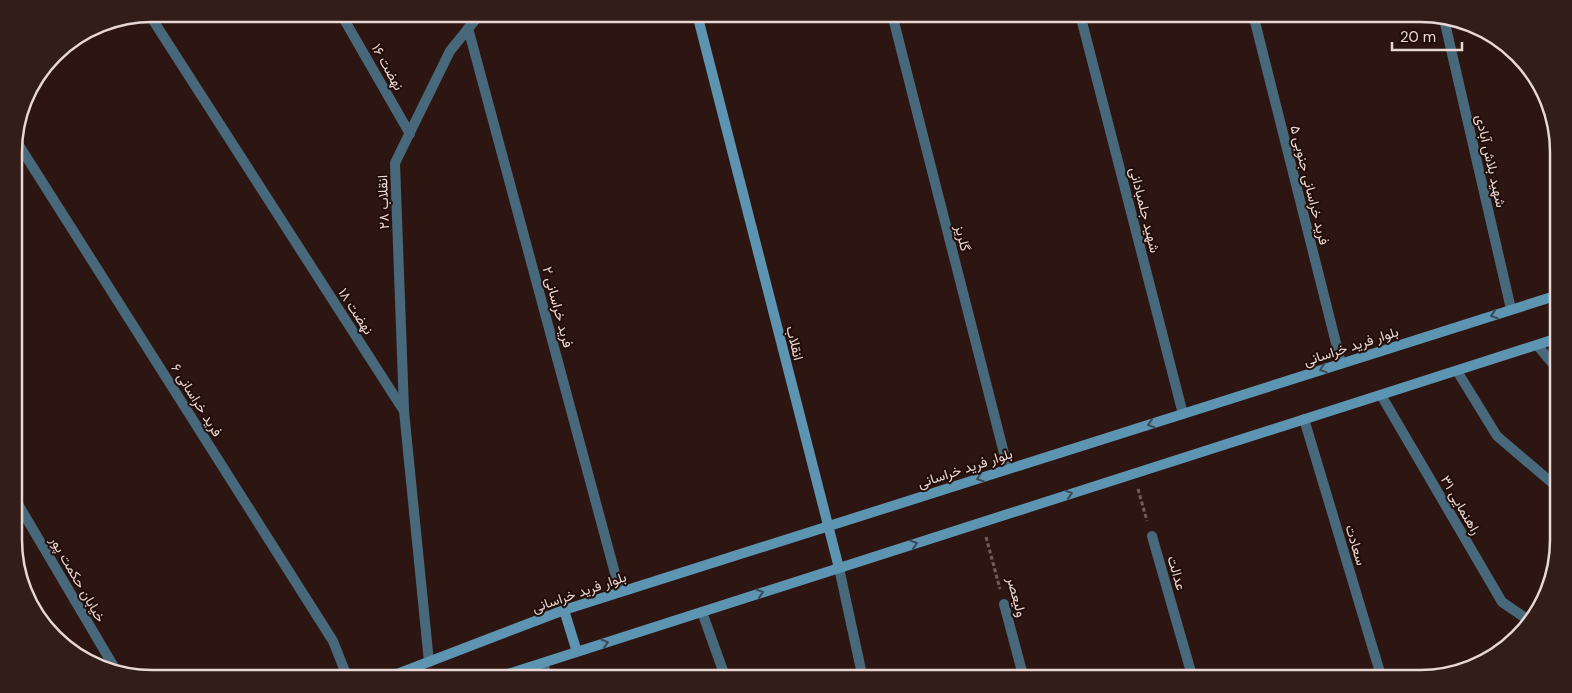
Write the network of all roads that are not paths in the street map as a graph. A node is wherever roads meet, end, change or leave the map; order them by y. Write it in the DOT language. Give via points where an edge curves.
graph roads {
  1 [pos="894,22"];
  2 [pos="1082,22"];
  3 [pos="1255,22"];
  4 [pos="155,23"];
  5 [pos="347,23"];
  6 [pos="473,23"];
  7 [pos="699,23"];
  8 [pos="1446,25"];
  9 [pos="468,28"];
  10 [pos="410,134"];
  11 [pos="23,152"];
  12 [pos="1550,297"];
  13 [pos="1512,309"];
  14 [pos="1550,341"];
  15 [pos="1537,345"];
  16 [pos="1550,360"];
  17 [pos="1341,363"];
  18 [pos="1457,370"];
  19 [pos="1382,394"];
  20 [pos="404,411"];
  21 [pos="1182,414"];
  22 [pos="1304,419"];
  23 [pos="1008,469"];
  24 [pos="1550,481"];
  25 [pos="22,511"];
  26 [pos="828,526"];
  27 [pos="1152,536"];
  28 [pos="839,568"];
  29 [pos="620,592"];
  30 [pos="1004,604"];
  31 [pos="564,610"];
  32 [pos="702,612"];
  33 [pos="1524,617"];
  34 [pos="576,652"];
  35 [pos="429,662"];
  36 [pos="543,663"];
  37 [pos="112,664"];
  38 [pos="344,670"];
  39 [pos="408,670"];
  40 [pos="521,670"];
  41 [pos="545,670"];
  42 [pos="723,670"];
  43 [pos="862,670"];
  44 [pos="1022,670"];
  45 [pos="1190,670"];
  46 [pos="1379,670"];
  1 -- 23 [label="street, گلریز"];
  2 -- 21 [label="street, شهید جلمبادانی"];
  3 -- 17 [label="street, فرید خراسانی جنوبی ۵"];
  4 -- 20 [label="street, نهضت ۱۸"];
  5 -- 10 [label="street, نهضت ۱۶"];
  6 -- 9 [label="street, انقلاب ۲۸"];
  7 -- 26 [label="street, انقلاب"];
  8 -- 13 [label="street, شهید بلاش آبادی"];
  9 -- 10 [label="street, انقلاب ۲۸" via="450,51"];
  9 -- 29 [label="street, فرید خراسانی ۲"];
  10 -- 20 [label="street, انقلاب ۲۸" via="395,163"];
  11 -- 38 [label="street, فرید خراسانی ۶" via="333,641"];
  12 -- 13 [label="street, بلوار فرید خراسانی"];
  13 -- 17 [label="street, بلوار فرید خراسانی, one-way"];
  14 -- 15 [label="street"];
  15 -- 16 [label="street"];
  15 -- 18 [label="street"];
  17 -- 21 [label="street, بلوار فرید خراسانی, one-way"];
  18 -- 19 [label="street"];
  18 -- 24 [label="street" via="1497,436"];
  19 -- 22 [label="street"];
  19 -- 33 [label="street, راهنمایی ۳۱" via="1502,602"];
  20 -- 35 [label="street, نهضت ۱۸"];
  21 -- 23 [label="street, بلوار فرید خراسانی, one-way"];
  28 -- 22 [label="street, one-way"];
  22 -- 46 [label="street, سعادت"];
  23 -- 26 [label="street, بلوار فرید خراسانی, one-way"];
  25 -- 37 [label="street, خیابان حکمت پور"];
  26 -- 28 [label="street, انقلاب"];
  26 -- 29 [label="street, بلوار فرید خراسانی"];
  27 -- 45 [label="street, عدالت"];
  32 -- 28 [label="street, one-way"];
  28 -- 43 [label="street, انقلاب"];
  29 -- 31 [label="street, بلوار فرید خراسانی"];
  30 -- 44 [label="street, ولیعصر"];
  31 -- 34 [label="street"];
  31 -- 35 [label="street, بلوار فرید خراسانی"];
  34 -- 32 [label="street, one-way"];
  32 -- 42 [label="street"];
  34 -- 36 [label="street"];
  35 -- 39 [label="street, بلوار فرید خراسانی"];
  36 -- 40 [label="street"];
  36 -- 41 [label="street"];
}
